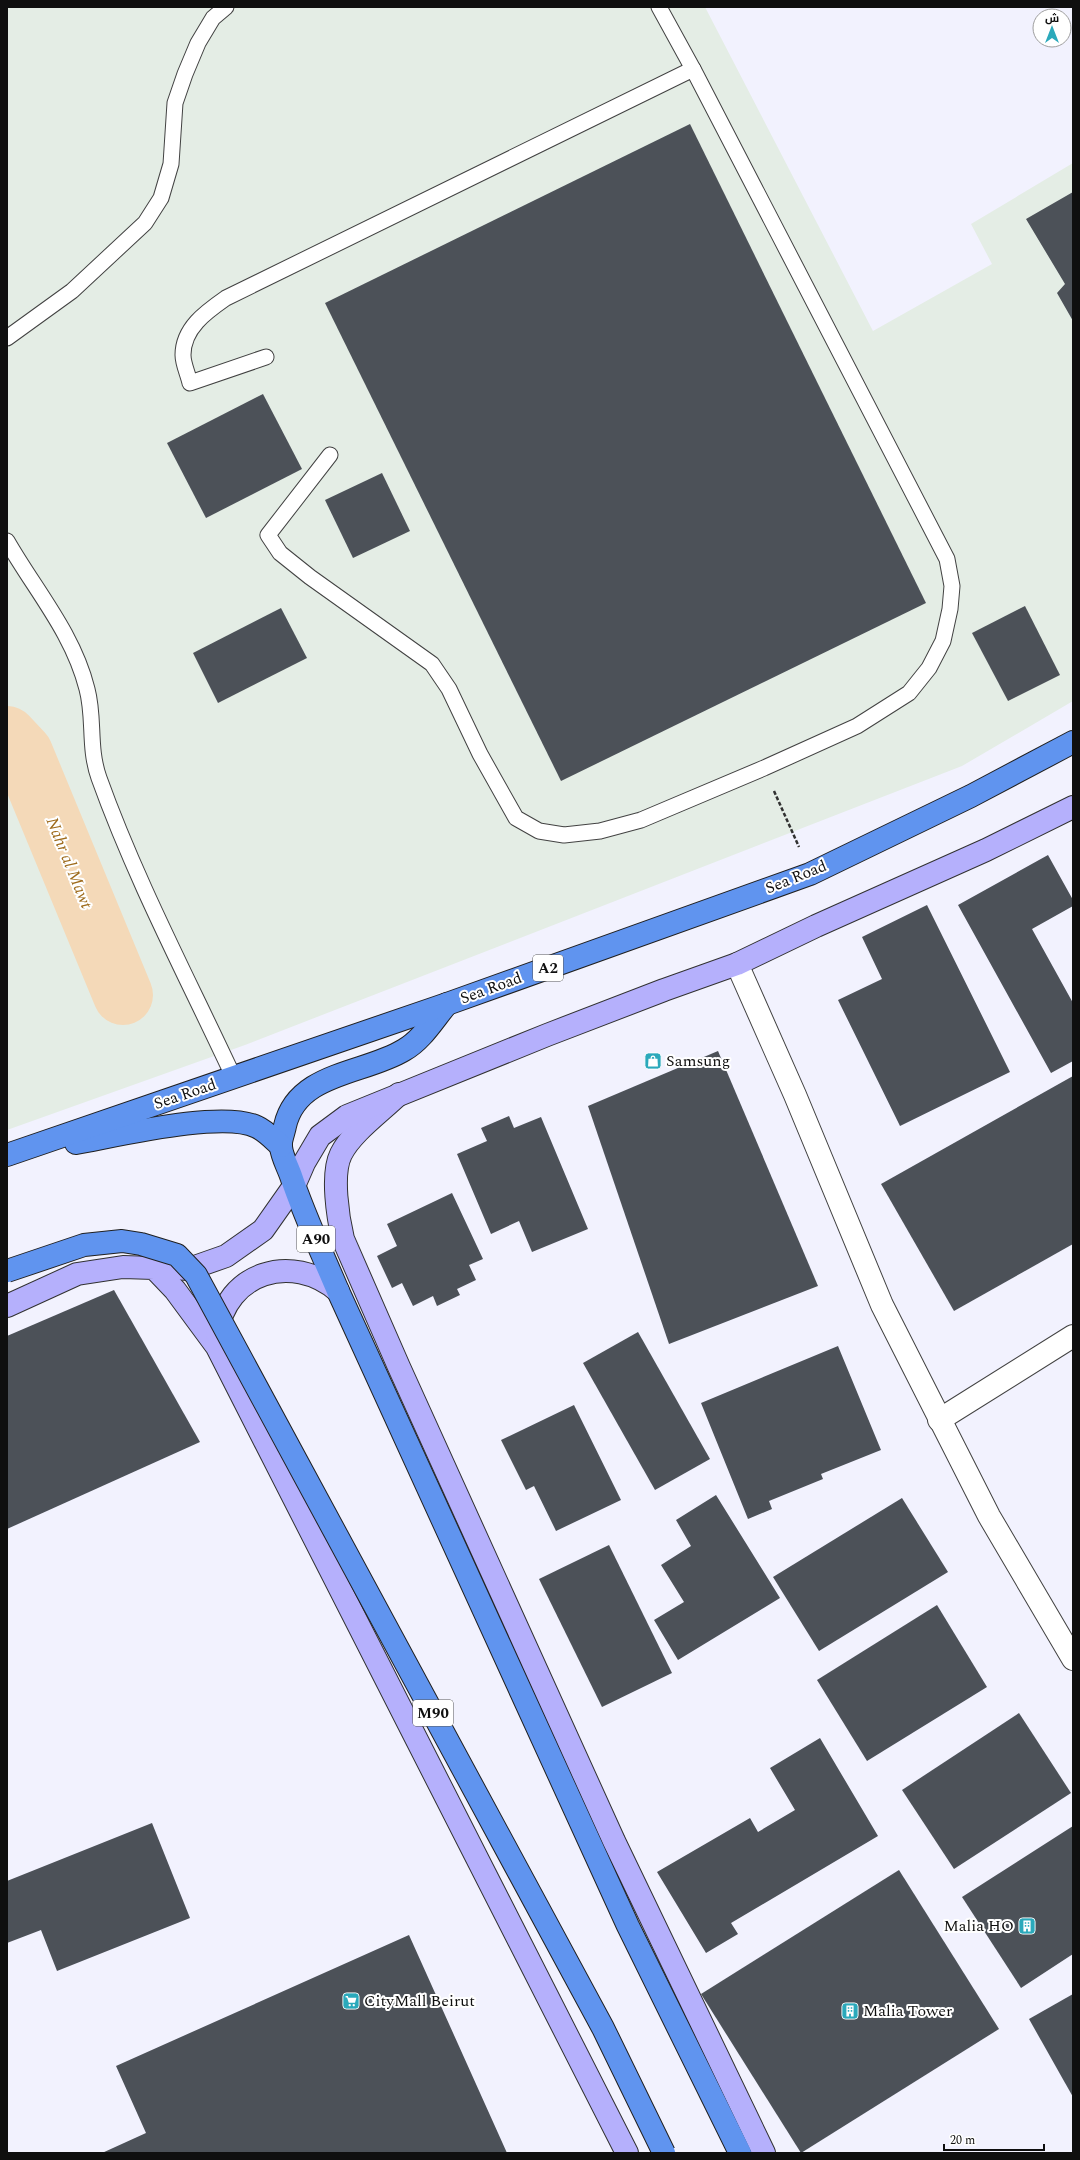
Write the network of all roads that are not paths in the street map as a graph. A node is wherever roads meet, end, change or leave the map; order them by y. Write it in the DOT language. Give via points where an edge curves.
graph roads {
  1 [pos="226,7"];
  2 [pos="660,7"];
  3 [pos="693,69"];
  4 [pos="7,338"];
  5 [pos="266,357"];
  6 [pos="330,455"];
  7 [pos="7,541"];
  8 [pos="1073,742"];
  9 [pos="1073,807"];
  10 [pos="737,964"];
  11 [pos="447,1004"];
  12 [pos="234,1078"];
  13 [pos="400,1094"];
  14 [pos="281,1146"];
  15 [pos="9,1154"];
  16 [pos="294,1186"];
  17 [pos="154,1268"];
  18 [pos="7,1271"];
  19 [pos="338,1291"];
  20 [pos="7,1306"];
  21 [pos="1073,1336"];
  22 [pos="216,1347"];
  23 [pos="939,1420"];
  24 [pos="1073,1659"];
  25 [pos="627,2153"];
  26 [pos="664,2153"];
  27 [pos="740,2153"];
  28 [pos="764,2153"];
  1 -- 4 [label="lane" via="213,18 198,43 185,74 175,103 171,164 161,198 145,223 72,291"];
  2 -- 3 [label="lane"];
  3 -- 5 [label="lane" via="226,298 203,314 189,333 183,356 190,383"];
  3 -- 6 [label="lane" via="947,559 952,586 943,641 929,668 909,693 857,726 641,820 600,832 564,835 539,831 516,818 480,754 449,689 432,664 310,577 280,553 268,535"];
  7 -- 12 [label="lane" via="66,633 74,651 91,708 92,759 99,778 130,857"];
  8 -- 11 [label="highway, Sea Road / A2" via="972,796 810,874"];
  9 -- 10 [label="street" via="986,850"];
  10 -- 13 [label="street" via="649,995"];
  10 -- 23 [label="street" via="795,1095 882,1305"];
  11 -- 12 [label="highway, Sea Road / A2"];
  11 -- 14 [label="highway" via="406,1050 347,1071 316,1086 294,1103 288,1114"];
  12 -- 15 [label="highway, Sea Road / A2"];
  13 -- 16 [label="street" via="347,1116 320,1136"];
  13 -- 28 [label="street" via="356,1134 341,1154 336,1178 337,1218 343,1239 614,1841"];
  14 -- 15 [label="highway" via="257,1127 227,1120 199,1122"];
  14 -- 16 [label="highway, A90"];
  16 -- 17 [label="street" via="263,1230 226,1256 189,1269"];
  16 -- 19 [label="highway, A90"];
  17 -- 20 [label="street" via="123,1267 77,1274"];
  17 -- 22 [label="street" via="175,1290"];
  18 -- 26 [label="highway, M90, bridge" via="84,1245 122,1241 153,1246 177,1255 196,1275 603,2028"];
  19 -- 22 [label="street" via="327,1281 300,1271 271,1272 257,1276 245,1284 226,1305 220,1318"];
  19 -- 27 [label="highway" via="628,1926"];
  21 -- 23 [label="street"];
  22 -- 25 [label="street"];
  23 -- 24 [label="street" via="989,1516"];
}
